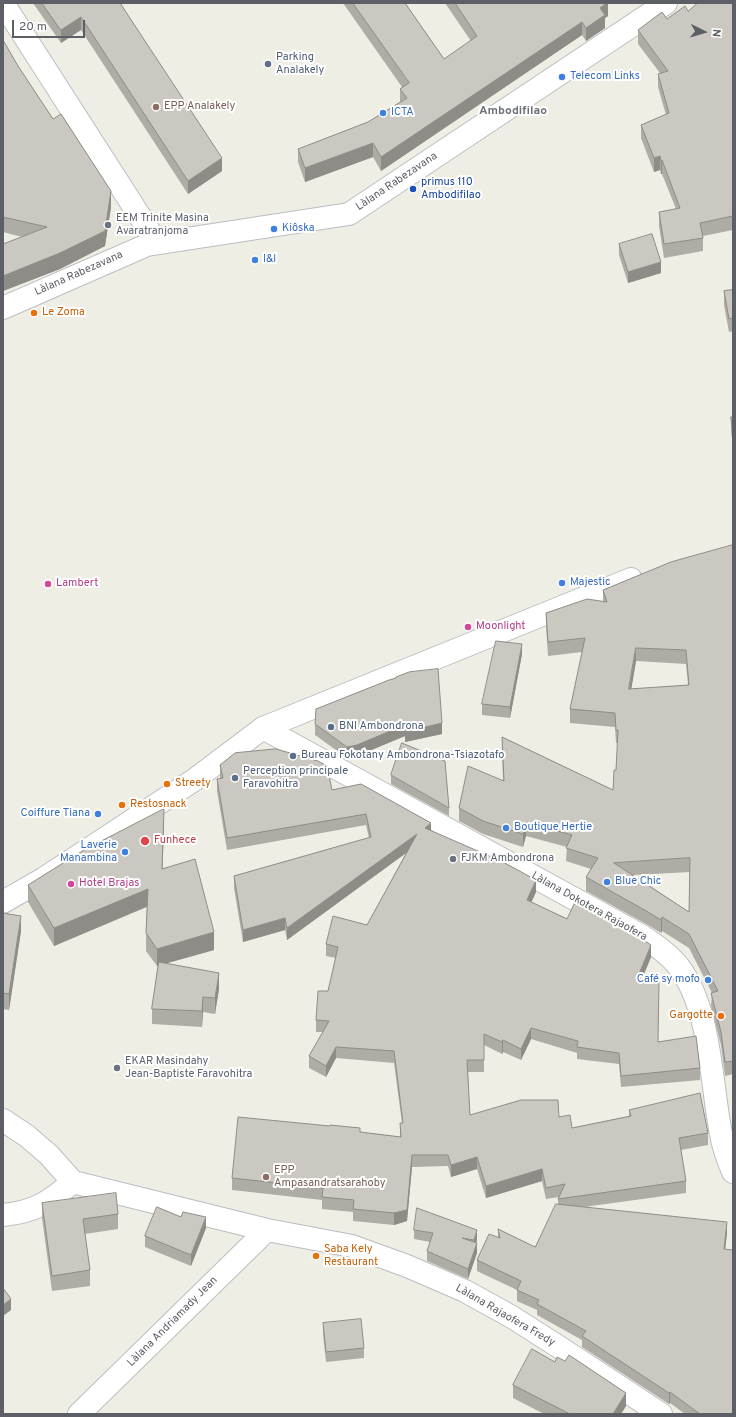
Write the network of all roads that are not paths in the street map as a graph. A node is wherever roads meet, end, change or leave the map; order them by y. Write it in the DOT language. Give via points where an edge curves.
graph roads {
  1 [pos="3,3"];
  2 [pos="666,3"];
  3 [pos="157,243"];
  4 [pos="3,308"];
  5 [pos="653,570"];
  6 [pos="263,728"];
  7 [pos="3,902"];
  8 [pos="3,1120"];
  9 [pos="733,1172"];
  10 [pos="73,1182"];
  11 [pos="3,1215"];
  12 [pos="267,1230"];
  13 [pos="79,1414"];
  14 [pos="660,1414"];
  1 -- 3 [label="street"];
  2 -- 3 [label="street, Làlana Rabezavana" via="349,214"];
  3 -- 4 [label="street, Làlana Rabezavana" via="147,245"];
  5 -- 6 [label="street"];
  6 -- 7 [label="street" via="194,780 43,879"];
  6 -- 9 [label="street, Làlana Dokotera Rajaofera" via="665,951 679,967 698,1003 705,1030 721,1136"];
  8 -- 10 [label="street" via="49,1155"];
  10 -- 11 [label="street" via="46,1204 20,1214"];
  10 -- 12 [label="street, Làlana Rajaofera Fredy"];
  12 -- 13 [label="street, Làlana Andriamady Jean"];
  12 -- 14 [label="street, Làlana Rajaofera Fredy" via="352,1246 464,1291 512,1317"];
}
